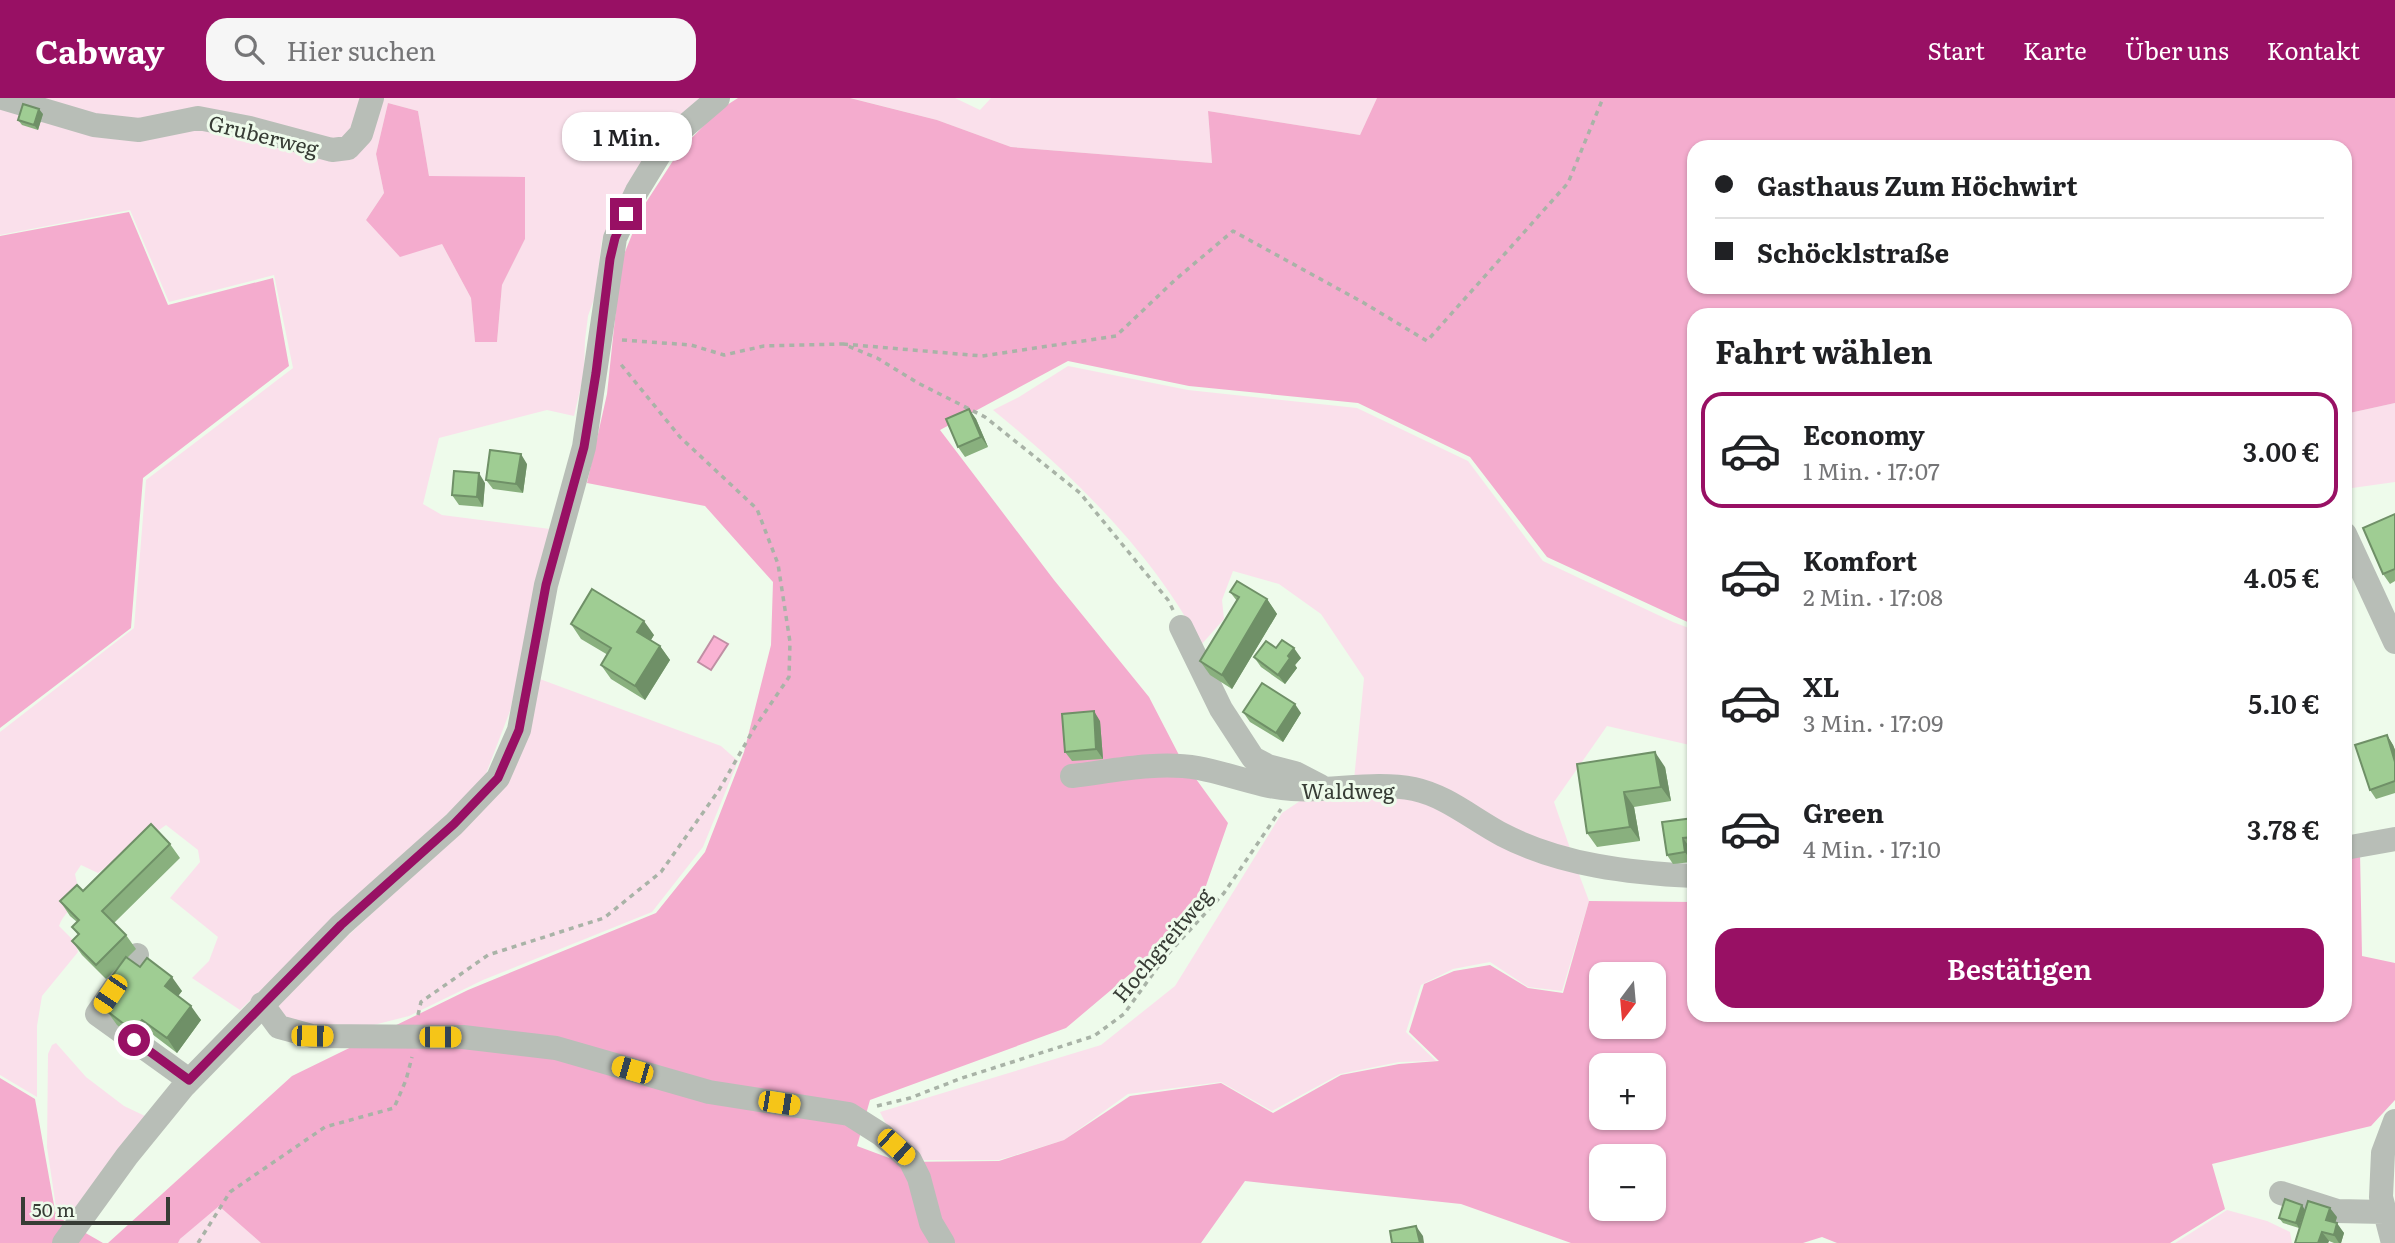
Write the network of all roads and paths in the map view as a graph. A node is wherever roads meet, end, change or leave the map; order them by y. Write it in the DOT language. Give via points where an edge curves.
graph roads {
  1 [pos="3,98"];
  2 [pos="372,98"];
  3 [pos="718,98"];
  4 [pos="1603,98"];
  5 [pos="600,339"];
  6 [pos="842,344"];
  7 [pos="2352,547"];
  8 [pos="1181,627"];
  9 [pos="2395,642"];
  10 [pos="1072,776"];
  11 [pos="1324,788"];
  12 [pos="1294,790"];
  13 [pos="2395,839"];
  14 [pos="2352,847"];
  15 [pos="1687,875"];
  16 [pos="137,955"];
  17 [pos="262,1004"];
  18 [pos="416,1037"];
  19 [pos="189,1080"];
  20 [pos="849,1114"];
  21 [pos="2395,1121"];
  22 [pos="2281,1193"];
  23 [pos="2384,1212"];
  24 [pos="64,1243"];
  25 [pos="198,1243"];
  26 [pos="943,1243"];
  27 [pos="2393,1243"];
  1 -- 2 [label="street, Gruberweg" via="106,127 139,130 198,118 332,150 348,148 361,134"];
  3 -- 5 [label="street" via="677,132 637,191 615,238"];
  4 -- 6 [label="path" via="1568,183 1427,341 1233,231 1116,336 982,356"];
  5 -- 6 [label="path" via="691,345 724,355 764,346"];
  5 -- 17 [label="street" via="584,447 546,585 519,730 498,778"];
  5 -- 18 [label="path" via="680,438 757,509 778,564 790,642 789,677 661,873 604,918 488,955 421,1002"];
  6 -- 8 [label="path" via="985,417 1080,493 1168,600"];
  7 -- 9 [label="street"];
  8 -- 11 [label="street" via="1220,709 1253,758"];
  10 -- 12 [label="street, Waldweg" via="1157,766 1196,768"];
  11 -- 12 [label="street, Waldweg"];
  11 -- 15 [label="street, Waldweg" via="1414,789 1533,849 1593,866"];
  12 -- 20 [label="path, Hochgreitweg" via="1224,893 1165,957 1124,1014 1094,1035"];
  13 -- 14 [label="street"];
  16 -- 19 [label="street" via="97,1014"];
  17 -- 18 [label="street" via="279,1027 312,1036"];
  17 -- 19 [label="street"];
  18 -- 20 [label="street" via="463,1037 556,1048 709,1092"];
  18 -- 25 [label="path" via="394,1108 325,1127 230,1192"];
  19 -- 24 [label="street"];
  20 -- 26 [label="street" via="910,1160 930,1223"];
  21 -- 23 [label="street" via="2383,1153"];
  22 -- 23 [label="street" via="2337,1211"];
  23 -- 27 [label="street"];
}
